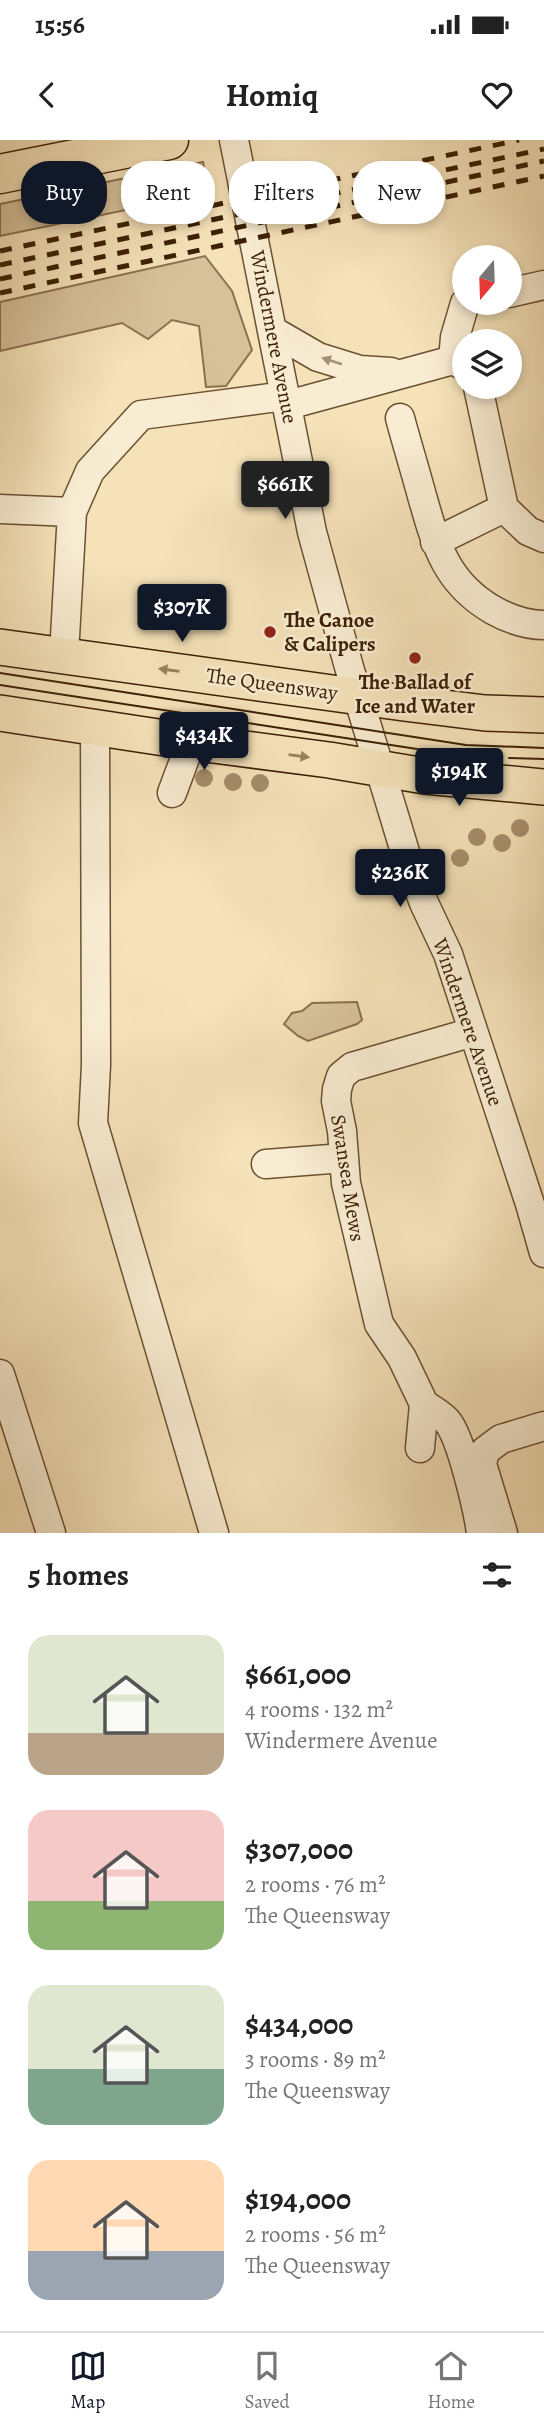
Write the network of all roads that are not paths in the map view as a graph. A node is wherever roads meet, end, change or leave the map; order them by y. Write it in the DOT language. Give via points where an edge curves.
graph roads {
  1 [pos="233,140"];
  2 [pos="166,141"];
  3 [pos="0,174"];
  4 [pos="544,285"];
  5 [pos="522,290"];
  6 [pos="273,331"];
  7 [pos="452,364"];
  8 [pos="397,374"];
  9 [pos="481,399"];
  10 [pos="286,400"];
  11 [pos="400,418"];
  12 [pos="504,508"];
  13 [pos="0,509"];
  14 [pos="72,512"];
  15 [pos="544,538"];
  16 [pos="435,542"];
  17 [pos="544,625"];
  18 [pos="0,647"];
  19 [pos="64,655"];
  20 [pos="358,696"];
  21 [pos="0,713"];
  22 [pos="544,715"];
  23 [pos="95,727"];
  24 [pos="191,742"];
  25 [pos="381,770"];
  26 [pos="544,787"];
  27 [pos="172,793"];
  28 [pos="473,1032"];
  29 [pos="343,1158"];
  30 [pos="266,1164"];
  31 [pos="537,1202"];
  32 [pos="544,1253"];
  33 [pos="0,1374"];
  34 [pos="424,1405"];
  35 [pos="544,1426"];
  36 [pos="421,1448"];
  37 [pos="51,1533"];
  38 [pos="214,1533"];
  39 [pos="481,1533"];
  40 [pos="503,1533"];
  1 -- 6 [label="street, Windermere Avenue"];
  2 -- 3 [label="highway"];
  4 -- 5 [label="street"];
  8 -- 6 [label="street, one-way" via="360,370 318,357"];
  6 -- 10 [label="street, Windermere Avenue"];
  7 -- 8 [label="street"];
  8 -- 10 [label="street"];
  9 -- 12 [label="street"];
  10 -- 14 [label="street" via="141,415 90,471"];
  10 -- 20 [label="street, Windermere Avenue" via="312,531"];
  11 -- 16 [label="street"];
  12 -- 15 [label="street" via="527,531"];
  12 -- 16 [label="street"];
  13 -- 14 [label="street"];
  14 -- 19 [label="street"];
  16 -- 17 [label="street" via="472,597 503,615"];
  18 -- 19 [label="main road, The Queensway"];
  20 -- 19 [label="main road, The Queensway, one-way"];
  20 -- 22 [label="main road, The Queensway" via="485,713"];
  20 -- 25 [label="street, Windermere Avenue"];
  21 -- 23 [label="main road"];
  23 -- 24 [label="main road"];
  23 -- 38 [label="street" via="93,1123"];
  24 -- 25 [label="main road, one-way"];
  24 -- 27 [label="street"];
  25 -- 26 [label="main road"];
  25 -- 28 [label="street, Windermere Avenue" via="406,855 448,954"];
  28 -- 29 [label="street, Swansea Mews" via="345,1072 336,1101"];
  28 -- 31 [label="street, Windermere Avenue"];
  29 -- 30 [label="street"];
  29 -- 34 [label="street, Swansea Mews" via="356,1235 379,1324 402,1358"];
  31 -- 32 [label="street, Windermere Avenue"];
  33 -- 37 [label="street"];
  34 -- 36 [label="street, Swansea Mews"];
  34 -- 39 [label="street" via="446,1419 458,1442"];
  35 -- 40 [label="street" via="501,1440 485,1451 482,1464"];
}
